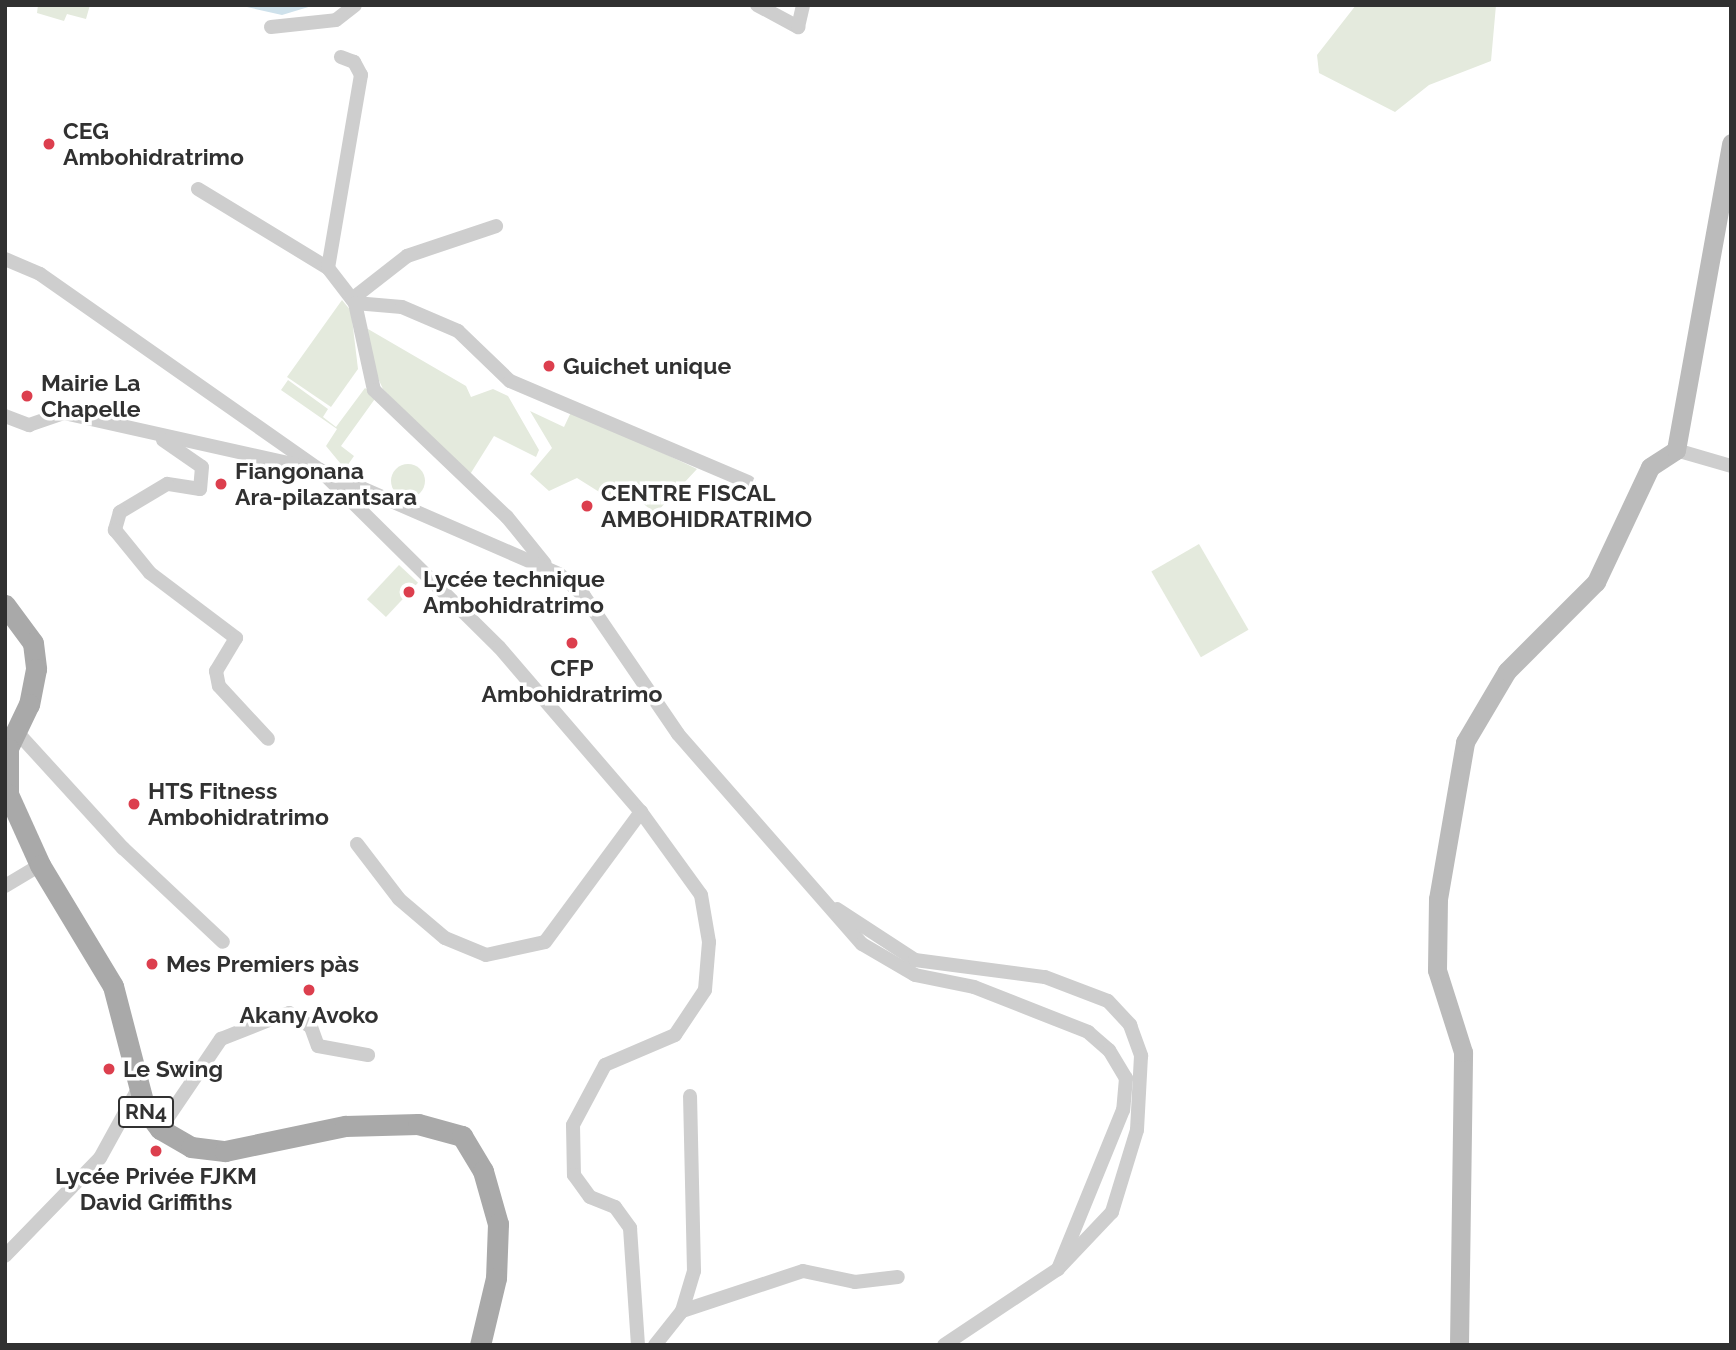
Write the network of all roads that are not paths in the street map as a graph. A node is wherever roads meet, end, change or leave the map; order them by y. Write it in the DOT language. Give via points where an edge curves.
graph roads {
  1 [pos="355,5"];
  2 [pos="757,5"];
  3 [pos="803,5"];
  4 [pos="271,27"];
  5 [pos="341,57"];
  6 [pos="1731,143"];
  7 [pos="198,189"];
  8 [pos="496,226"];
  9 [pos="5,260"];
  10 [pos="328,268"];
  11 [pos="354,301"];
  12 [pos="5,416"];
  13 [pos="156,435"];
  14 [pos="1676,450"];
  15 [pos="1731,466"];
  16 [pos="320,470"];
  17 [pos="748,482"];
  18 [pos="548,568"];
  19 [pos="5,605"];
  20 [pos="16,730"];
  21 [pos="268,739"];
  22 [pos="641,812"];
  23 [pos="357,844"];
  24 [pos="40,865"];
  25 [pos="5,886"];
  26 [pos="825,901"];
  27 [pos="223,942"];
  28 [pos="368,1055"];
  29 [pos="138,1089"];
  30 [pos="690,1096"];
  31 [pos="160,1129"];
  32 [pos="5,1256"];
  33 [pos="1058,1269"];
  34 [pos="898,1277"];
  35 [pos="682,1311"];
  36 [pos="480,1345"];
  37 [pos="638,1345"];
  38 [pos="655,1345"];
  39 [pos="944,1345"];
  40 [pos="1459,1345"];
  1 -- 4 [label="street" via="336,20"];
  2 -- 3 [label="street" via="798,27"];
  5 -- 10 [label="street" via="354,62 361,75"];
  6 -- 14 [label="street"];
  7 -- 10 [label="street"];
  8 -- 11 [label="street" via="407,256"];
  9 -- 16 [label="street" via="40,274"];
  10 -- 11 [label="street"];
  11 -- 17 [label="street" via="402,307 458,331 510,381"];
  11 -- 18 [label="street" via="374,390 507,517"];
  12 -- 13 [label="street" via="29,425 64,413"];
  13 -- 16 [label="street"];
  13 -- 21 [label="street" via="202,467 203,482 194,491 167,484 120,512 115,530 150,573 236,638 216,671 219,686"];
  14 -- 15 [label="street"];
  14 -- 40 [label="street" via="1650,467 1596,582 1507,671 1465,742 1438,899 1437,958 1464,1052"];
  16 -- 18 [label="street"];
  16 -- 22 [label="street" via="499,647"];
  18 -- 26 [label="street" via="584,596 678,734"];
  19 -- 20 [label="main road, RN4" via="35,654 34,689"];
  20 -- 24 [label="main road, RN4" via="6,768 8,794"];
  20 -- 27 [label="street" via="122,848"];
  22 -- 23 [label="street" via="545,942 486,955 445,938 399,899"];
  22 -- 37 [label="street" via="701,895 709,942 705,990 675,1035 605,1065 573,1125 574,1175 590,1198 615,1207 630,1228"];
  24 -- 25 [label="street"];
  24 -- 29 [label="main road, RN4" via="113,986"];
  26 -- 33 [label="street" via="884,959 915,975 974,987 1088,1032 1110,1049 1126,1078 1123,1110"];
  26 -- 33 [label="street" via="915,960 1076,986 1108,1001 1130,1025 1143,1090 1125,1178 1112,1212"];
  28 -- 31 [label="street" via="318,1046 311,1027 289,1013 274,1018 221,1039"];
  29 -- 31 [label="main road, RN4"];
  29 -- 32 [label="street" via="100,1158"];
  30 -- 35 [label="street" via="694,1271"];
  31 -- 36 [label="main road, RN4" via="191,1147 225,1151 345,1126 418,1124 462,1136 483,1171 498,1224 496,1278"];
  33 -- 39 [label="street"];
  34 -- 35 [label="street" via="855,1282 803,1271"];
  35 -- 38 [label="street"];
}
